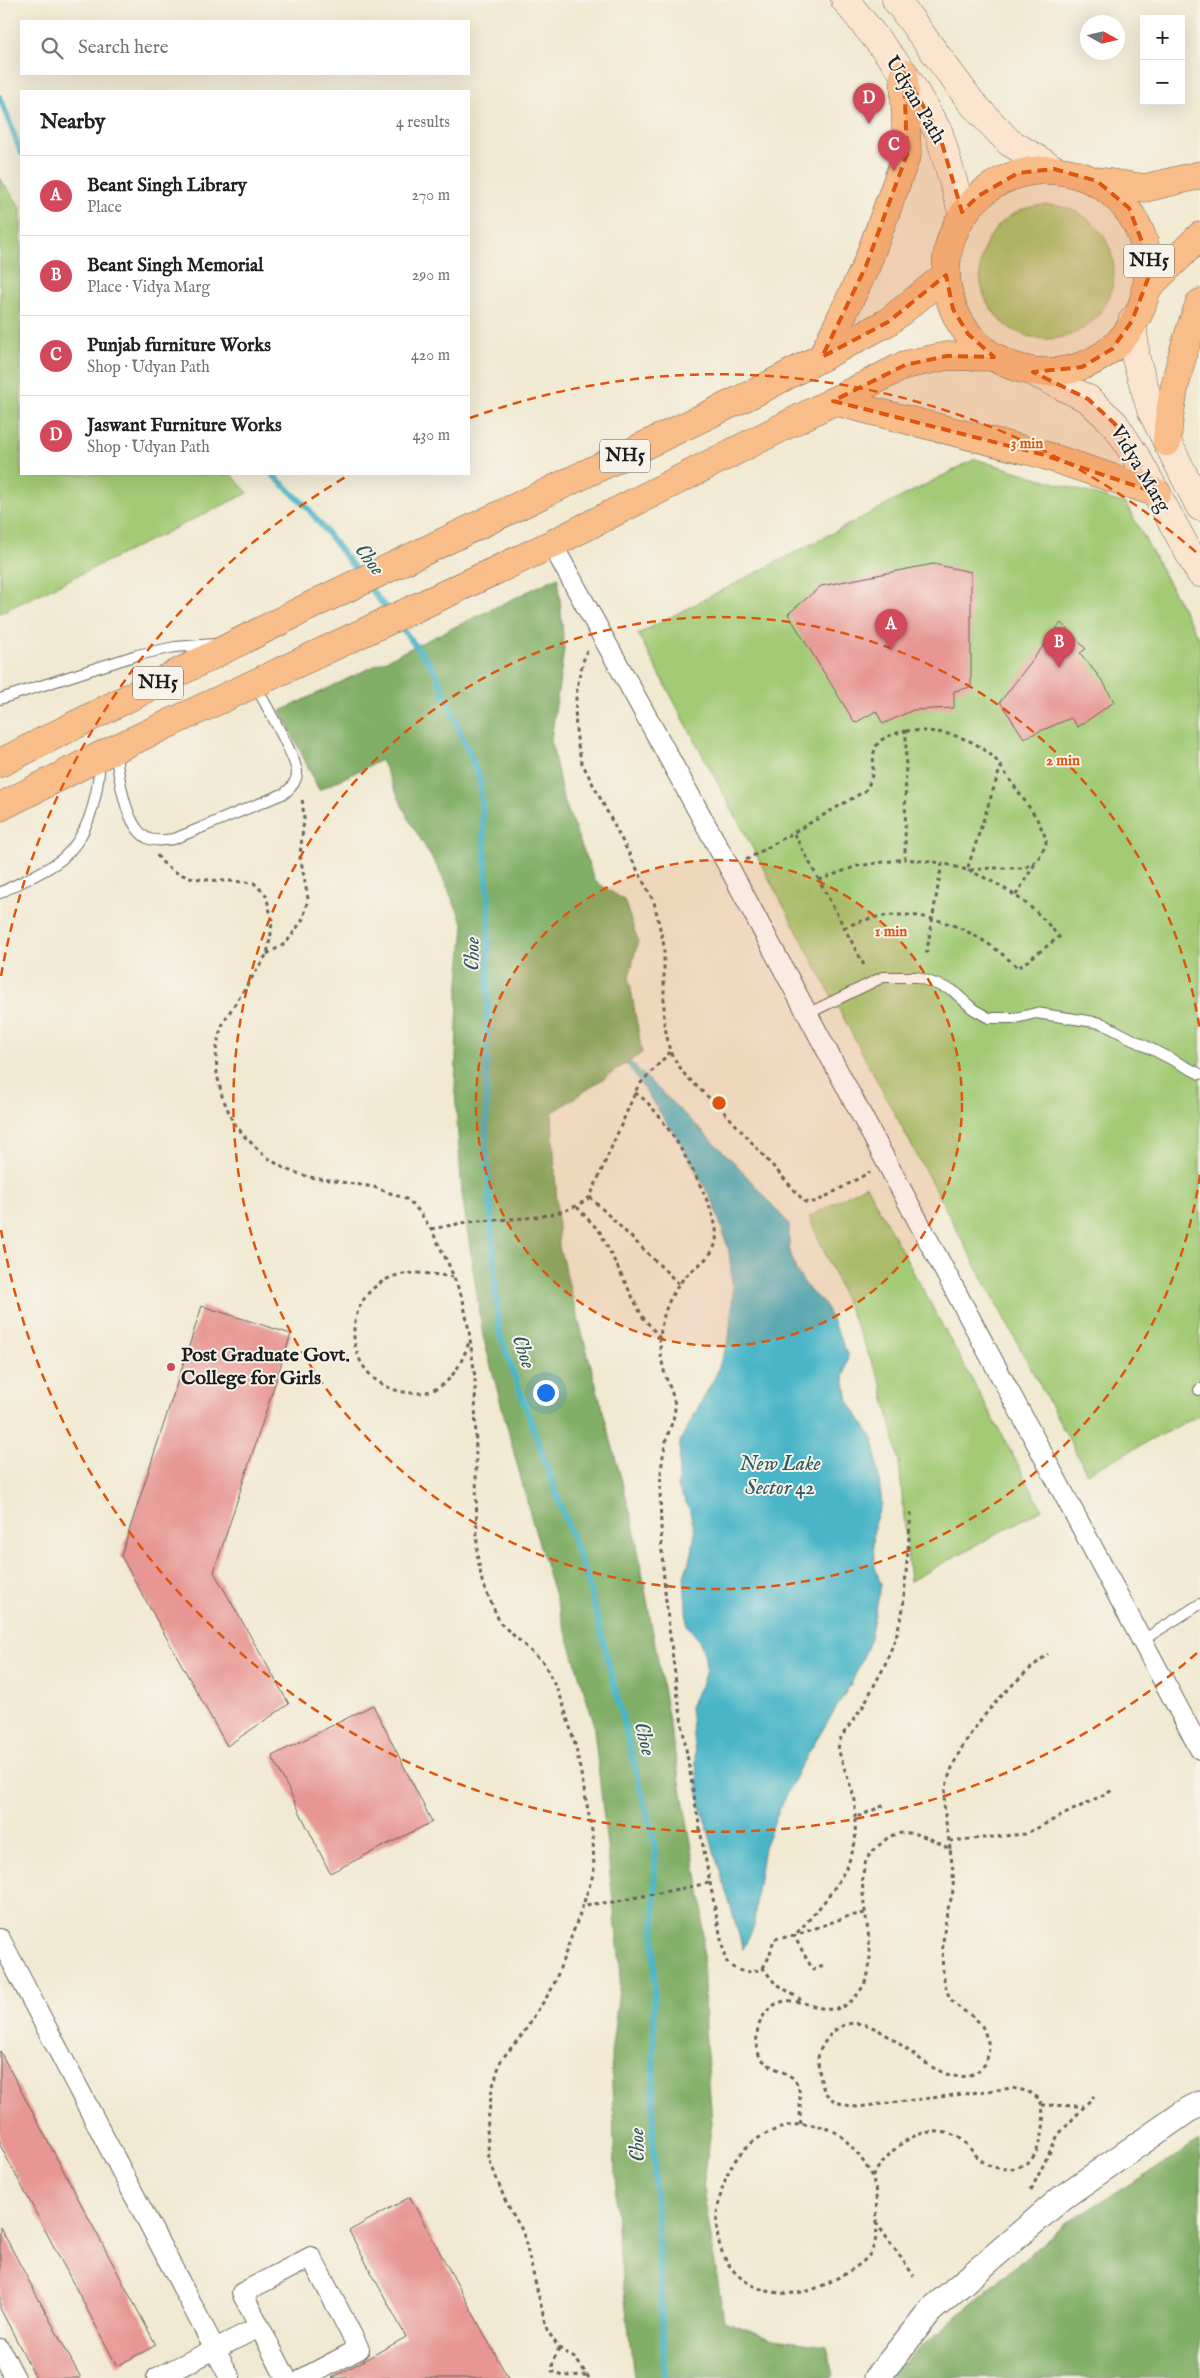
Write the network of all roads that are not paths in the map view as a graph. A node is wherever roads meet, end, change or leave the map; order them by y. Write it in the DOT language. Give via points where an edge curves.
graph roads {
  1 [pos="845,0"];
  2 [pos="896,0"];
  3 [pos="904,73"];
  4 [pos="1054,168"];
  5 [pos="1200,175"];
  6 [pos="1097,181"];
  7 [pos="962,212"];
  8 [pos="1200,236"];
  9 [pos="946,275"];
  10 [pos="1145,290"];
  11 [pos="1197,315"];
  12 [pos="1132,321"];
  13 [pos="822,357"];
  14 [pos="994,357"];
  15 [pos="1033,372"];
  16 [pos="833,401"];
  17 [pos="1167,442"];
  18 [pos="1156,493"];
  19 [pos="1200,508"];
  20 [pos="552,544"];
  21 [pos="1200,573"];
  22 [pos="238,643"];
  23 [pos="255,683"];
  24 [pos="0,699"];
  25 [pos="108,753"];
  26 [pos="0,763"];
  27 [pos="0,807"];
  28 [pos="0,893"];
  29 [pos="807,1014"];
  30 [pos="1200,1074"];
  31 [pos="1200,1604"];
  32 [pos="1143,1640"];
  33 [pos="1200,1749"];
  34 [pos="0,1939"];
  35 [pos="1200,2104"];
  36 [pos="258,2327"];
  37 [pos="215,2348"];
  38 [pos="0,2349"];
  39 [pos="15,2378"];
  40 [pos="157,2378"];
  41 [pos="230,2378"];
  42 [pos="286,2378"];
  43 [pos="304,2378"];
  44 [pos="877,2378"];
  1 -- 3 [label="main road, Udyan Path"];
  2 -- 4 [label="main road, Udyan Path" via="972,103 1008,142"];
  3 -- 7 [label="main road, Udyan Path" via="939,133"];
  3 -- 13 [label="highway" via="907,154 866,266"];
  4 -- 6 [label="highway, NH5"];
  4 -- 7 [label="highway, NH5" via="1018,173 978,196"];
  5 -- 6 [label="highway, NH5" via="1145,188"];
  6 -- 10 [label="highway, NH5" via="1128,208 1149,260"];
  7 -- 9 [label="highway, NH5" via="953,233"];
  8 -- 10 [label="highway, NH5 / NH5"];
  9 -- 13 [label="highway, NH5 / NH5" via="888,322"];
  9 -- 14 [label="highway, NH5" via="953,309 968,334"];
  10 -- 12 [label="highway, NH5"];
  11 -- 17 [label="highway" via="1168,425"];
  12 -- 15 [label="highway, NH5" via="1112,349 1082,367"];
  12 -- 17 [label="main road, Vidya Marg" via="1139,367 1151,410"];
  13 -- 22 [label="highway, NH5 / NH5" via="748,397"];
  14 -- 15 [label="highway, NH5" via="1012,367"];
  14 -- 16 [label="highway, NH5 / NH5" via="947,356 905,365"];
  15 -- 18 [label="main road, Vidya Marg" via="1088,399 1115,424"];
  16 -- 18 [label="highway" via="1041,454"];
  16 -- 20 [label="highway, NH5 / NH5"];
  17 -- 19 [label="main road, Vidya Marg"];
  18 -- 21 [label="main road, Vidya Marg"];
  20 -- 23 [label="highway, NH5"];
  20 -- 29 [label="street"];
  22 -- 24 [label="lane" via="175,647 137,655"];
  22 -- 26 [label="highway, NH5 / NH5"];
  23 -- 25 [label="highway, NH5"];
  23 -- 25 [label="lane" via="297,772 292,787 285,792 174,839 146,838 135,825"];
  25 -- 27 [label="highway, NH5"];
  25 -- 28 [label="lane" via="89,819 79,838 62,858"];
  29 -- 30 [label="lane" via="883,977 917,977 952,990 989,1018 1016,1018 1036,1013 1101,1023"];
  29 -- 32 [label="street"];
  31 -- 32 [label="lane"];
  32 -- 33 [label="street"];
  34 -- 37 [label="street"];
  35 -- 44 [label="street" via="1063,2197 930,2311"];
  36 -- 37 [label="street"];
  36 -- 42 [label="street"];
  36 -- 43 [label="street" via="242,2293 311,2257 359,2349"];
  37 -- 40 [label="street"];
  37 -- 41 [label="street"];
  38 -- 39 [label="street"];
}
